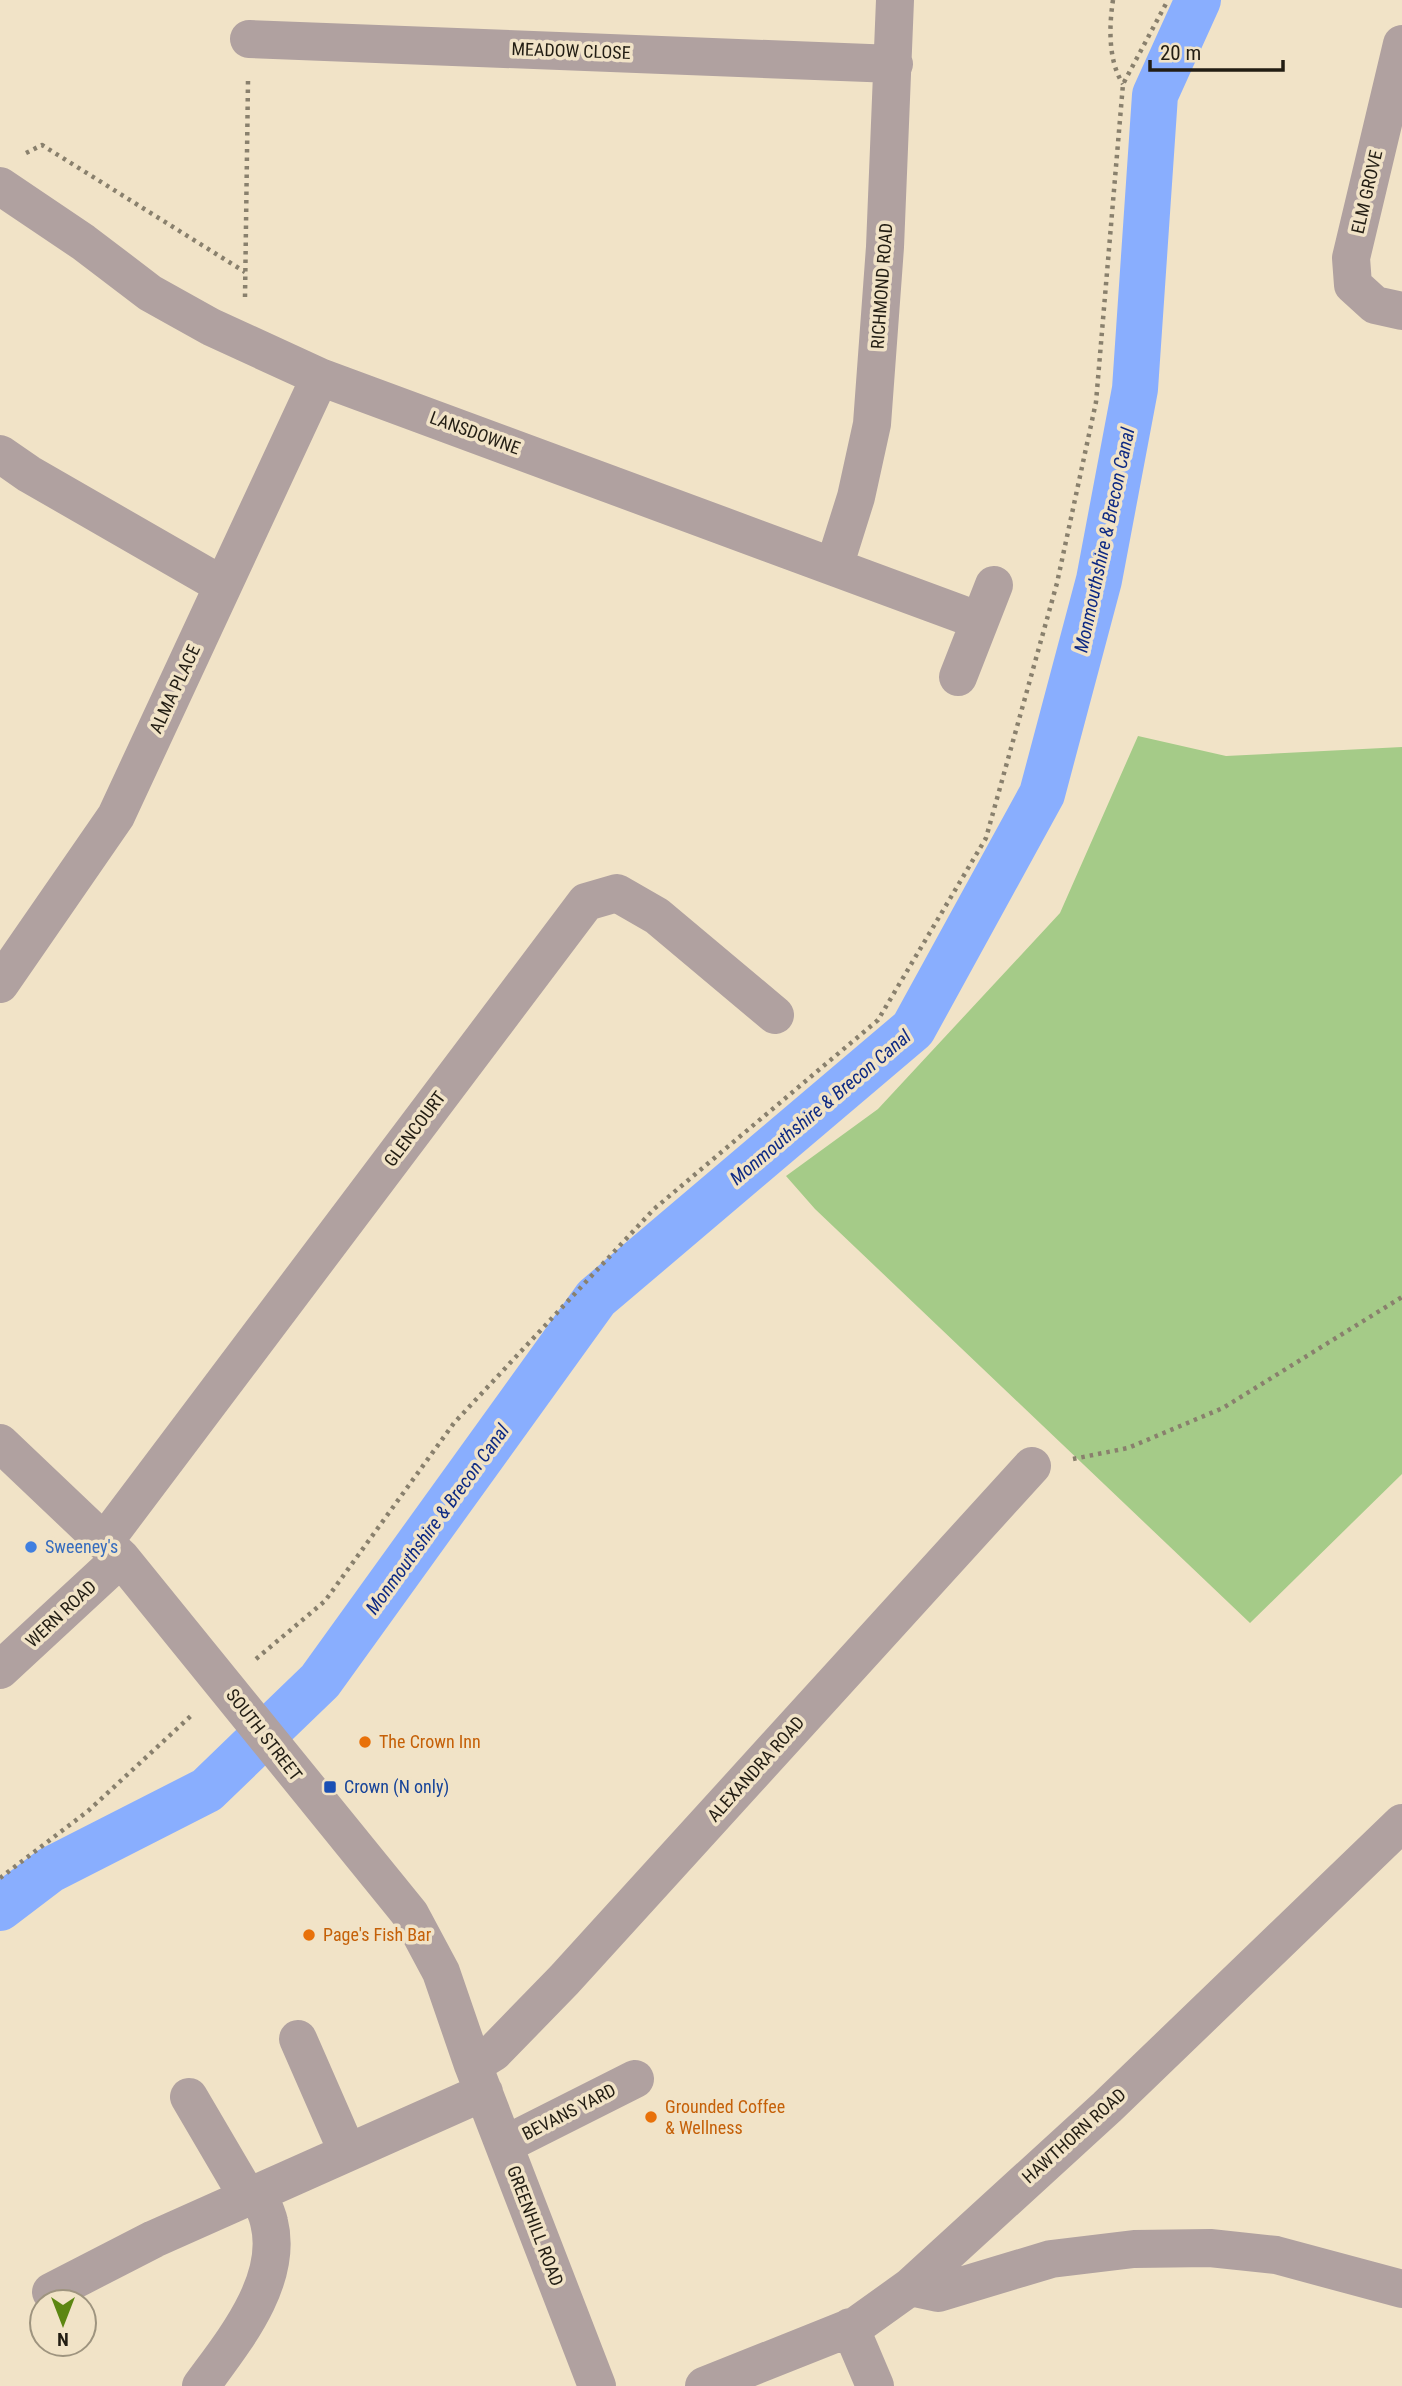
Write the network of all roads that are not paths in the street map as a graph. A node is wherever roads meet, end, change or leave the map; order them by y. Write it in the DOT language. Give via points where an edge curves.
graph roads {
  1 [pos="895,0"];
  2 [pos="249,39"];
  3 [pos="1402,44"];
  4 [pos="894,64"];
  5 [pos="10,171"];
  6 [pos="1402,311"];
  7 [pos="320,377"];
  8 [pos="0,454"];
  9 [pos="834,567"];
  10 [pos="222,586"];
  11 [pos="994,586"];
  12 [pos="980,621"];
  13 [pos="958,677"];
  14 [pos="0,984"];
  15 [pos="775,1015"];
  16 [pos="0,1443"];
  17 [pos="1032,1466"];
  18 [pos="112,1550"];
  19 [pos="0,1670"];
  20 [pos="1402,1823"];
  21 [pos="298,2039"];
  22 [pos="478,2079"];
  23 [pos="635,2079"];
  24 [pos="189,2098"];
  25 [pos="504,2145"];
  26 [pos="347,2151"];
  27 [pos="252,2194"];
  28 [pos="910,2287"];
  29 [pos="59,2288"];
  30 [pos="1402,2289"];
  31 [pos="850,2327"];
  32 [pos="201,2386"];
  33 [pos="597,2386"];
  34 [pos="704,2386"];
  35 [pos="875,2386"];
  1 -- 4 [label="street, RICHMOND ROAD"];
  2 -- 4 [label="street, MEADOW CLOSE"];
  3 -- 6 [label="street, ELM GROVE" via="1351,258 1353,285 1375,305"];
  4 -- 9 [label="street, RICHMOND ROAD" via="872,424"];
  5 -- 7 [label="street, LANSDOWNE" via="83,242 150,293"];
  7 -- 9 [label="street, LANSDOWNE"];
  7 -- 10 [label="street, ALMA PLACE"];
  8 -- 10 [label="street"];
  9 -- 12 [label="street, LANSDOWNE"];
  10 -- 14 [label="street, ALMA PLACE" via="116,816"];
  11 -- 12 [label="street"];
  12 -- 13 [label="street"];
  15 -- 18 [label="street, GLENCOURT" via="657,916 617,893 586,902"];
  16 -- 18 [label="street, SOUTH STREET"];
  17 -- 22 [label="street, ALEXANDRA ROAD" via="494,2052"];
  18 -- 19 [label="street, WERN ROAD"];
  18 -- 22 [label="street, SOUTH STREET" via="410,1914 441,1972"];
  20 -- 28 [label="street, HAWTHORN ROAD" via="1107,2107"];
  21 -- 26 [label="street"];
  22 -- 25 [label="street, GREENHILL ROAD"];
  22 -- 26 [label="street, ALEXANDRA ROAD"];
  23 -- 25 [label="street, BEVANS YARD"];
  24 -- 27 [label="street"];
  25 -- 33 [label="street, GREENHILL ROAD"];
  26 -- 27 [label="street, ALEXANDRA ROAD"];
  27 -- 29 [label="street, ALEXANDRA ROAD"];
  27 -- 32 [label="street" via="270,2223 270,2258 251,2317"];
  28 -- 30 [label="street" via="938,2293 1051,2259 1133,2249 1210,2248 1276,2255"];
  28 -- 31 [label="street, HAWTHORN ROAD"];
  31 -- 34 [label="street, HAWTHORN ROAD"];
  31 -- 35 [label="street"];
}
